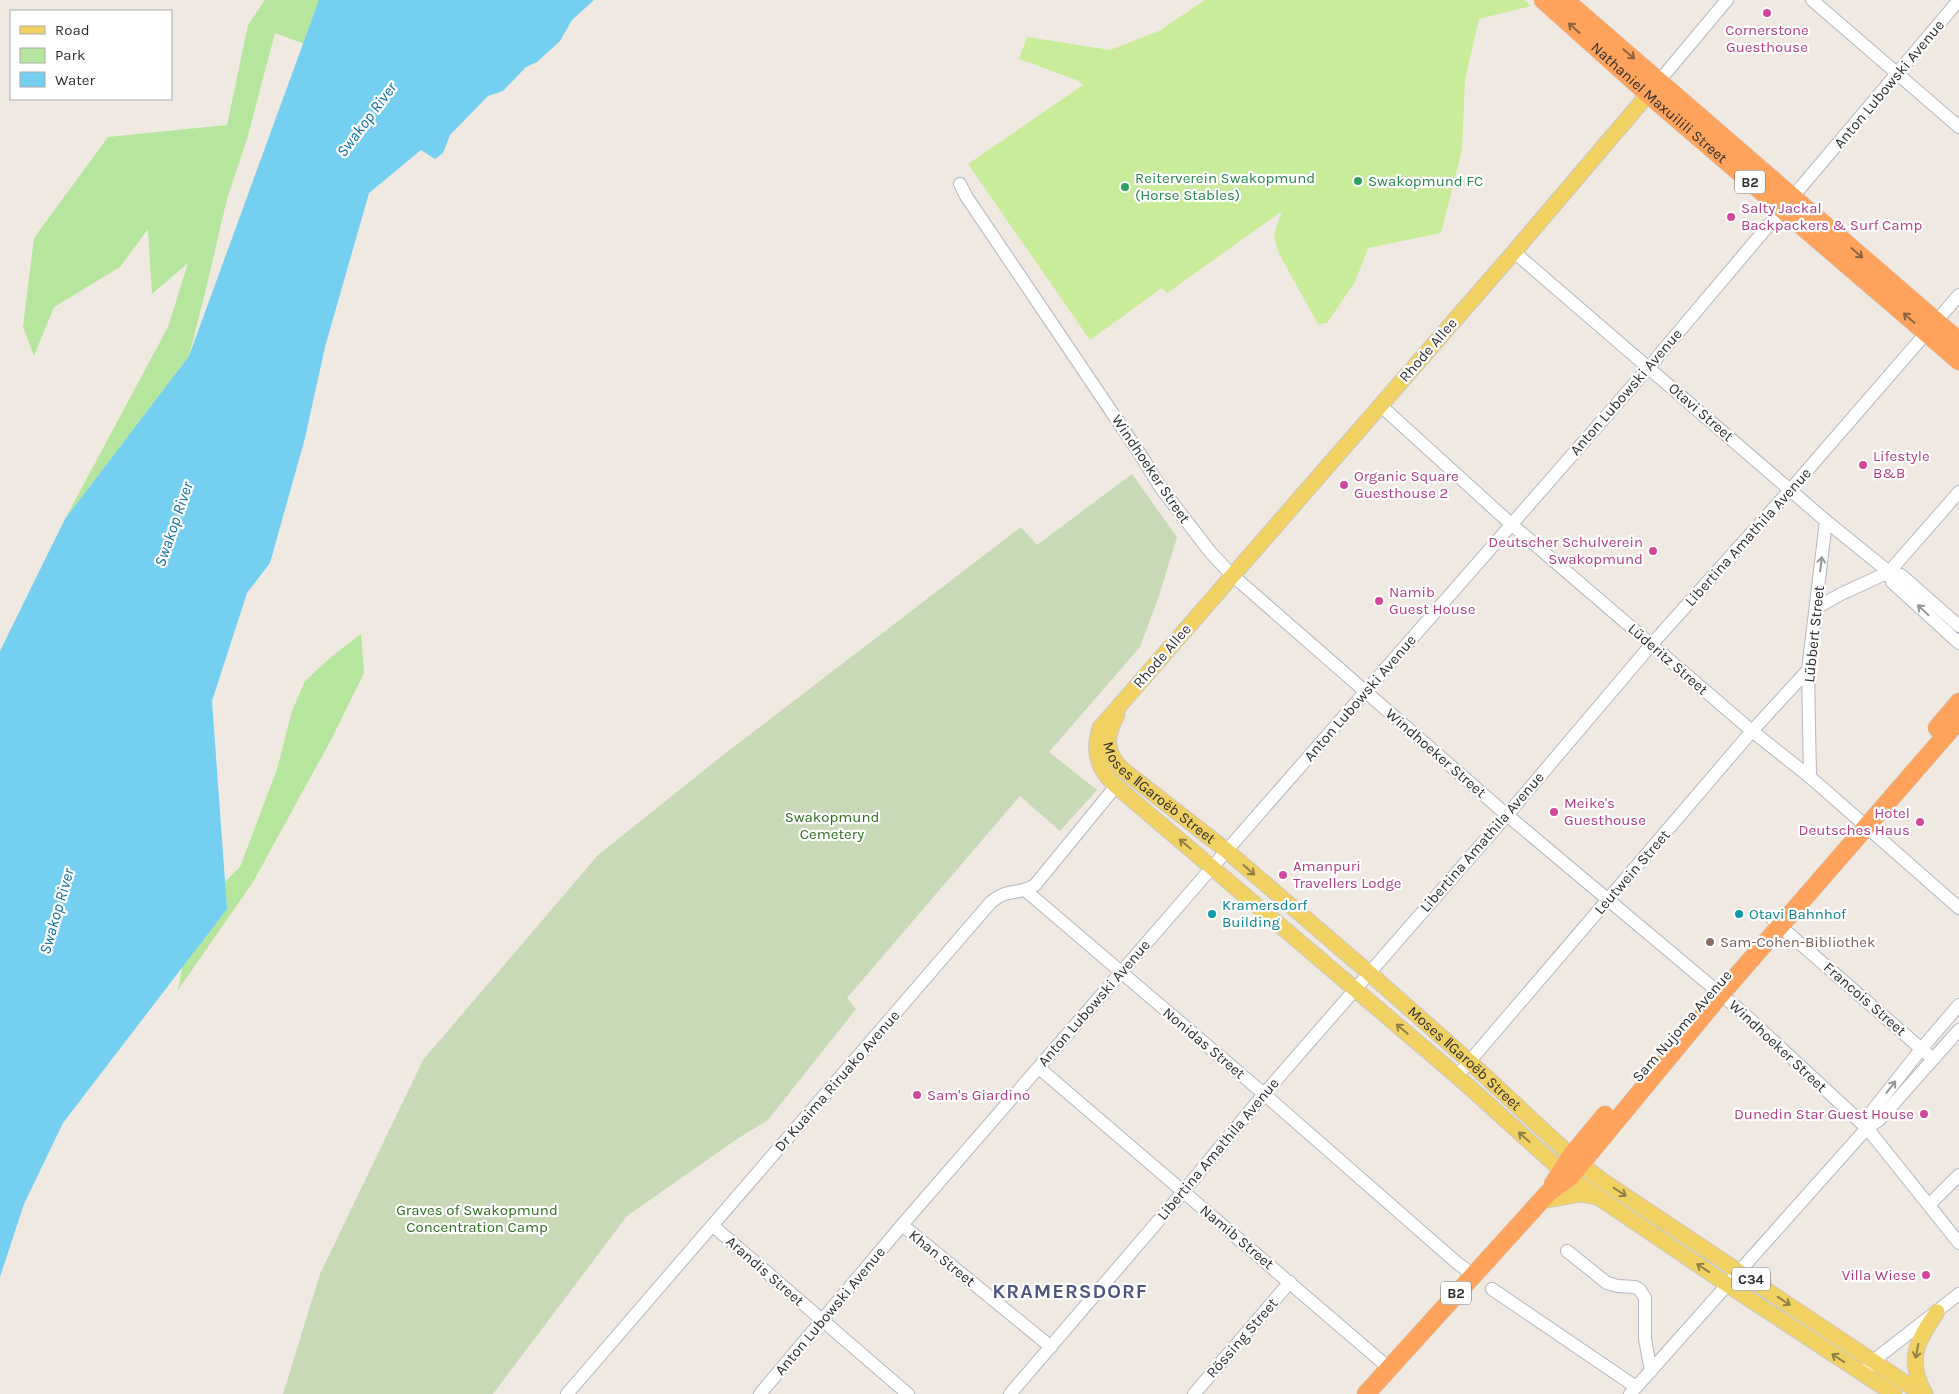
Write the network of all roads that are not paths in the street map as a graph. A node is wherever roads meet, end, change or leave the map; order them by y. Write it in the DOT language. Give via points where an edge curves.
graph roads {
  1 [pos="1543,0"];
  2 [pos="1565,0"];
  3 [pos="1727,0"];
  4 [pos="1812,0"];
  5 [pos="1959,0"];
  6 [pos="1897,73"];
  7 [pos="1660,80"];
  8 [pos="1648,94"];
  9 [pos="1959,127"];
  10 [pos="960,184"];
  11 [pos="1788,204"];
  12 [pos="1514,252"];
  13 [pos="1959,295"];
  14 [pos="1931,327"];
  15 [pos="1959,341"];
  16 [pos="1959,361"];
  17 [pos="1649,367"];
  18 [pos="1380,405"];
  19 [pos="1791,489"];
  20 [pos="1959,492"];
  21 [pos="1826,521"];
  22 [pos="1510,524"];
  23 [pos="1889,572"];
  24 [pos="1232,575"];
  25 [pos="1816,608"];
  26 [pos="1959,626"];
  27 [pos="1959,643"];
  28 [pos="1651,645"];
  29 [pos="1808,670"];
  30 [pos="1365,693"];
  31 [pos="1126,698"];
  32 [pos="1959,702"];
  33 [pos="1959,720"];
  34 [pos="1752,731"];
  35 [pos="1810,777"];
  36 [pos="1116,786"];
  37 [pos="1507,815"];
  38 [pos="1862,823"];
  39 [pos="1227,851"];
  40 [pos="1212,867"];
  41 [pos="1025,890"];
  42 [pos="1608,900"];
  43 [pos="1959,908"];
  44 [pos="1777,923"];
  45 [pos="1368,972"];
  46 [pos="1121,973"];
  47 [pos="1354,989"];
  48 [pos="1718,991"];
  49 [pos="1959,1005"];
  50 [pos="1959,1030"];
  51 [pos="1922,1048"];
  52 [pos="1933,1059"];
  53 [pos="1470,1062"];
  54 [pos="1039,1068"];
  55 [pos="1457,1076"];
  56 [pos="1264,1094"];
  57 [pos="1867,1128"];
  58 [pos="1570,1166"];
  59 [pos="1959,1175"];
  60 [pos="1183,1192"];
  61 [pos="1544,1197"];
  62 [pos="1598,1197"];
  63 [pos="1930,1204"];
  64 [pos="902,1225"];
  65 [pos="713,1226"];
  66 [pos="1959,1243"];
  67 [pos="1567,1251"];
  68 [pos="1740,1271"];
  69 [pos="1473,1275"];
  70 [pos="1290,1282"];
  71 [pos="1728,1285"];
  72 [pos="1492,1289"];
  73 [pos="1959,1294"];
  74 [pos="1937,1312"];
  75 [pos="822,1321"];
  76 [pos="1051,1347"];
  77 [pos="1873,1361"];
  78 [pos="1389,1368"];
  79 [pos="1651,1371"];
  80 [pos="1862,1374"];
  81 [pos="1633,1391"];
  82 [pos="567,1394"];
  83 [pos="760,1394"];
  84 [pos="908,1394"];
  85 [pos="1010,1394"];
  86 [pos="1194,1394"];
  87 [pos="1366,1394"];
  88 [pos="1894,1394"];
  89 [pos="1924,1394"];
  8 -- 1 [label="highway, Nathaniel Maxuilili Street / B2, one-way"];
  2 -- 7 [label="highway, Nathaniel Maxuilili Street / B2, one-way"];
  3 -- 7 [label="street, Rhode Allee"];
  4 -- 6 [label="street"];
  5 -- 6 [label="street, Anton Lubowski Avenue"];
  6 -- 9 [label="street"];
  6 -- 11 [label="street, Anton Lubowski Avenue"];
  7 -- 8 [label="main road, Rhode Allee"];
  7 -- 11 [label="highway, Nathaniel Maxuilili Street / B2"];
  8 -- 11 [label="highway, Nathaniel Maxuilili Street / B2"];
  8 -- 12 [label="main road, Rhode Allee"];
  10 -- 24 [label="street, Windhoeker Street" via="1161,488"];
  11 -- 14 [label="highway, Nathaniel Maxuilili Street / B2"];
  11 -- 17 [label="street, Anton Lubowski Avenue"];
  12 -- 17 [label="street, Otavi Street"];
  12 -- 18 [label="main road, Rhode Allee"];
  13 -- 14 [label="street, Libertina Amathila Avenue"];
  14 -- 15 [label="highway, Nathaniel Maxuilili Street / B2"];
  14 -- 16 [label="highway, Nathaniel Maxuilili Street / B2"];
  14 -- 19 [label="street, Libertina Amathila Avenue"];
  17 -- 19 [label="street, Otavi Street"];
  17 -- 22 [label="street, Anton Lubowski Avenue"];
  18 -- 22 [label="street, Lüderitz Street"];
  18 -- 24 [label="main road, Rhode Allee"];
  19 -- 21 [label="street, Otavi Street"];
  19 -- 28 [label="street, Libertina Amathila Avenue"];
  20 -- 23 [label="street"];
  21 -- 23 [label="street, Otavi Street"];
  25 -- 21 [label="street, Lübbert Street, one-way"];
  22 -- 28 [label="street, Lüderitz Street"];
  22 -- 30 [label="street, Anton Lubowski Avenue"];
  23 -- 25 [label="street"];
  23 -- 26 [label="street, Otavi Street" via="1901,575"];
  27 -- 23 [label="street, Otavi Street, one-way" via="1892,582"];
  24 -- 30 [label="street, Windhoeker Street"];
  24 -- 31 [label="main road, Rhode Allee"];
  25 -- 29 [label="street, Lübbert Street"];
  28 -- 34 [label="street, Lüderitz Street"];
  28 -- 37 [label="street, Libertina Amathila Avenue"];
  29 -- 34 [label="street, Leutwein Street"];
  29 -- 35 [label="street, Lübbert Street"];
  30 -- 37 [label="street, Windhoeker Street"];
  30 -- 39 [label="street, Anton Lubowski Avenue"];
  31 -- 36 [label="main road, Moses ǁGaroëb Street" via="1100,728 1096,746 1098,762"];
  31 -- 39 [label="main road, Moses ǁGaroëb Street" via="1109,736 1108,748 1114,760"];
  32 -- 38 [label="highway, Sam Nujoma Avenue / B2"];
  33 -- 38 [label="highway, Sam Nujoma Avenue / B2"];
  34 -- 35 [label="street, Lüderitz Street"];
  34 -- 42 [label="street, Leutwein Street"];
  35 -- 38 [label="street, Lüderitz Street"];
  40 -- 36 [label="main road, Moses ǁGaroëb Street, one-way"];
  36 -- 41 [label="street, Dr Kuaima Riruako Avenue" via="1041,879"];
  37 -- 42 [label="street, Windhoeker Street"];
  37 -- 45 [label="street, Libertina Amathila Avenue"];
  38 -- 43 [label="street, Lüderitz Street"];
  38 -- 44 [label="highway, Sam Nujoma Avenue / B2"];
  39 -- 40 [label="street, Anton Lubowski Avenue"];
  39 -- 45 [label="main road, Moses ǁGaroëb Street, one-way"];
  40 -- 46 [label="street, Anton Lubowski Avenue"];
  40 -- 47 [label="main road, Moses ǁGaroëb Street"];
  41 -- 46 [label="street, Nonidas Street"];
  41 -- 65 [label="street, Dr Kuaima Riruako Avenue" via="1002,893 991,902"];
  42 -- 48 [label="street, Windhoeker Street"];
  42 -- 53 [label="street, Leutwein Street"];
  44 -- 48 [label="highway, Sam Nujoma Avenue / B2"];
  44 -- 51 [label="street, Francois Street"];
  45 -- 47 [label="street, Libertina Amathila Avenue"];
  45 -- 53 [label="main road, Moses ǁGaroëb Street"];
  46 -- 54 [label="street, Anton Lubowski Avenue"];
  46 -- 56 [label="street, Nonidas Street"];
  55 -- 47 [label="main road, Moses ǁGaroëb Street, one-way"];
  47 -- 56 [label="street, Libertina Amathila Avenue"];
  48 -- 57 [label="street, Windhoeker Street"];
  48 -- 58 [label="highway, Sam Nujoma Avenue / B2"];
  49 -- 51 [label="street"];
  50 -- 52 [label="street"];
  51 -- 52 [label="street, Francois Street"];
  57 -- 51 [label="street, one-way" via="1869,1114"];
  52 -- 57 [label="street" via="1879,1120"];
  53 -- 55 [label="street, Leutwein Street"];
  53 -- 58 [label="main road, Moses ǁGaroëb Street"];
  54 -- 60 [label="street, Namib Street"];
  54 -- 64 [label="street, Anton Lubowski Avenue"];
  58 -- 55 [label="main road, Moses ǁGaroëb Street, one-way"];
  56 -- 60 [label="street, Libertina Amathila Avenue"];
  56 -- 69 [label="street, Nonidas Street"];
  57 -- 63 [label="street, Windhoeker Street"];
  57 -- 68 [label="street"];
  58 -- 61 [label="highway, Sam Nujoma Avenue / B2"];
  58 -- 62 [label="main road, Moses ǁGaroëb Street / C34"];
  58 -- 68 [label="main road, Moses ǁGaroëb Street / C34, one-way" via="1600,1179"];
  59 -- 63 [label="street"];
  60 -- 70 [label="street, Namib Street"];
  60 -- 76 [label="street, Libertina Amathila Avenue"];
  61 -- 62 [label="main road" via="1581,1194"];
  61 -- 69 [label="highway, Sam Nujoma Avenue / B2"];
  71 -- 62 [label="main road, Moses ǁGaroëb Street / C34, one-way"];
  63 -- 66 [label="street, Windhoeker Street"];
  64 -- 75 [label="street, Anton Lubowski Avenue"];
  64 -- 76 [label="street, Khan Street"];
  65 -- 75 [label="street, Arandis Street"];
  65 -- 82 [label="street, Dr Kuaima Riruako Avenue"];
  67 -- 79 [label="street" via="1607,1283 1640,1290 1645,1298 1645,1339"];
  68 -- 71 [label="street"];
  68 -- 77 [label="main road, Moses ǁGaroëb Street / C34, one-way"];
  69 -- 78 [label="highway, Sam Nujoma Avenue / B2"];
  70 -- 78 [label="street, Namib Street"];
  70 -- 86 [label="street, Rössing Street"];
  71 -- 79 [label="street"];
  80 -- 71 [label="main road, Moses ǁGaroëb Street / C34, one-way"];
  72 -- 81 [label="street"];
  73 -- 74 [label="street"];
  74 -- 77 [label="street"];
  74 -- 89 [label="main road, one-way" via="1921,1335 1915,1358"];
  75 -- 83 [label="street, Anton Lubowski Avenue"];
  75 -- 84 [label="street, Arandis Street"];
  76 -- 85 [label="street, Libertina Amathila Avenue"];
  77 -- 80 [label="street"];
  77 -- 89 [label="main road, Moses ǁGaroëb Street / C34"];
  78 -- 87 [label="highway, Sam Nujoma Avenue / B2"];
  79 -- 81 [label="street"];
  80 -- 88 [label="main road, Moses ǁGaroëb Street / C34"];
}
